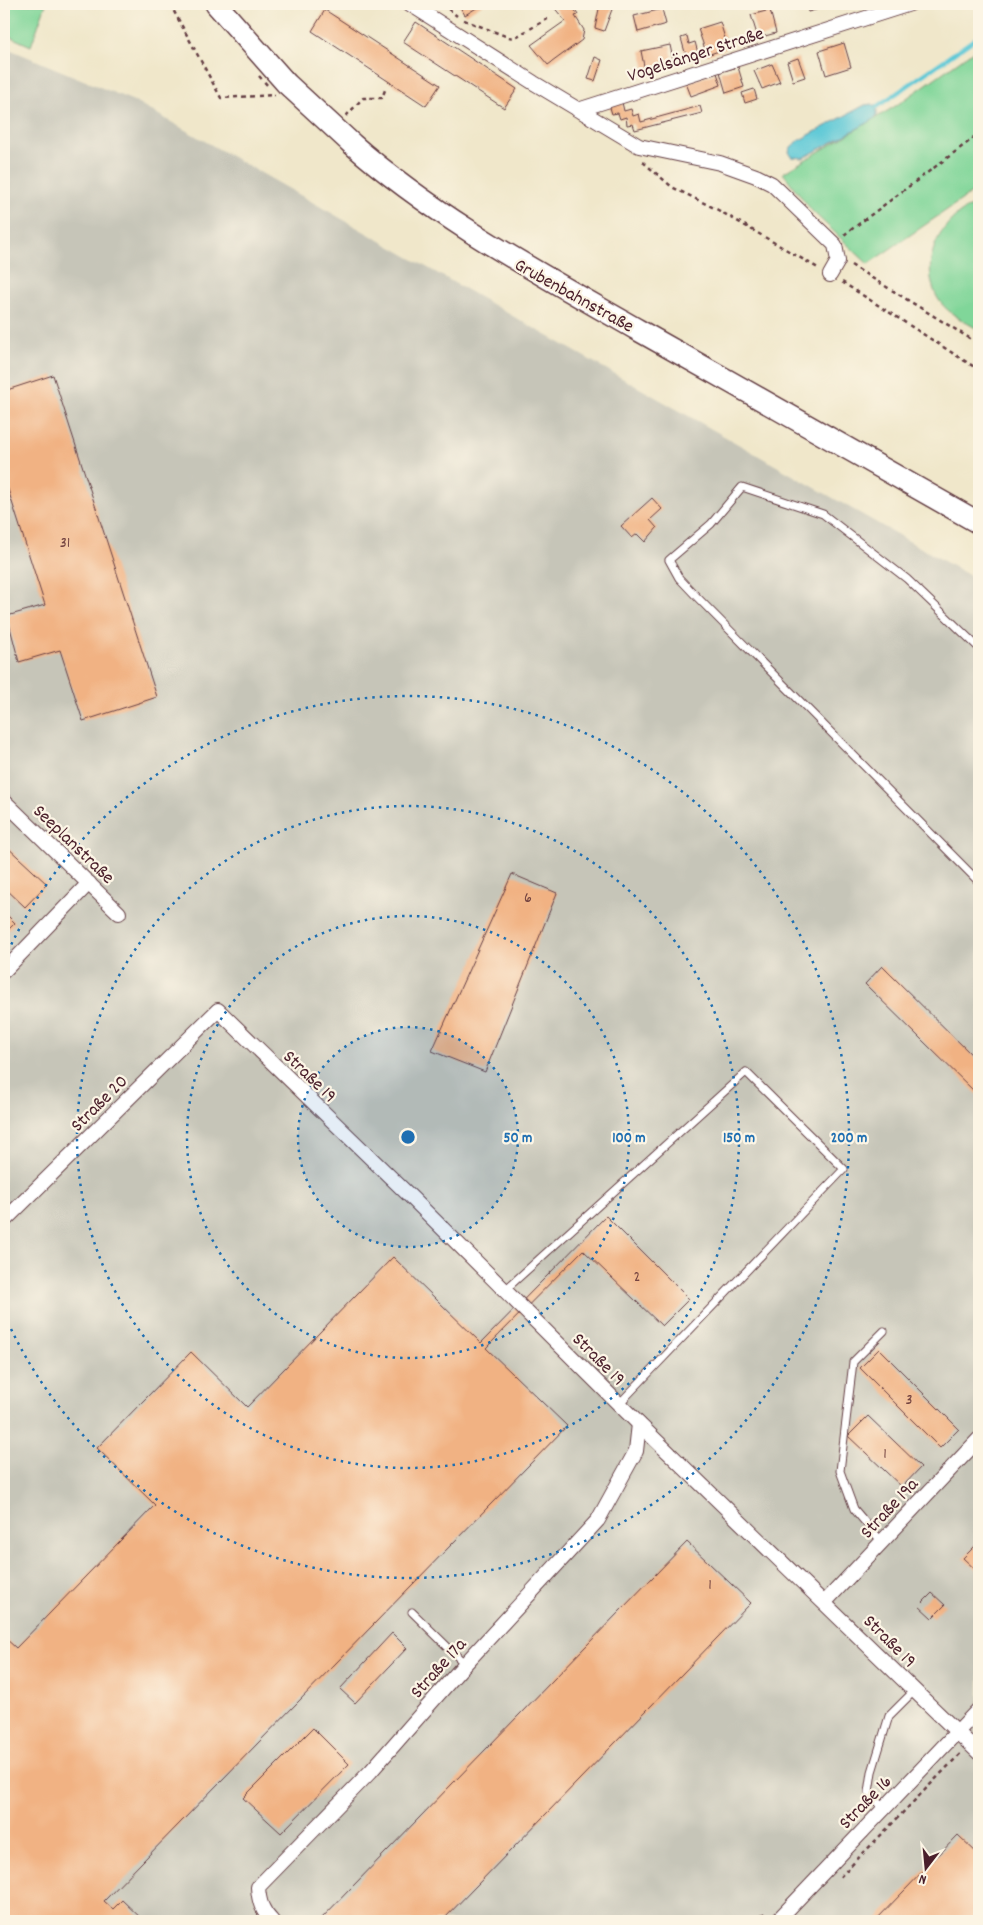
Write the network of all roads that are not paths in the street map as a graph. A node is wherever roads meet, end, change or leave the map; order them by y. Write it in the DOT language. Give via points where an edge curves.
graph roads {
  1 [pos="216,4"];
  2 [pos="410,4"];
  3 [pos="910,4"];
  4 [pos="578,110"];
  5 [pos="830,275"];
  6 [pos="979,523"];
  7 [pos="979,648"];
  8 [pos="4,801"];
  9 [pos="89,882"];
  10 [pos="979,882"];
  11 [pos="119,913"];
  12 [pos="4,970"];
  13 [pos="218,1010"];
  14 [pos="4,1221"];
  15 [pos="505,1290"];
  16 [pos="884,1331"];
  17 [pos="619,1404"];
  18 [pos="639,1424"];
  19 [pos="979,1438"];
  20 [pos="882,1542"];
  21 [pos="825,1602"];
  22 [pos="412,1612"];
  23 [pos="465,1664"];
  24 [pos="914,1690"];
  25 [pos="979,1709"];
  26 [pos="958,1732"];
  27 [pos="975,1749"];
  28 [pos="883,1808"];
  29 [pos="272,1921"];
  30 [pos="777,1921"];
  1 -- 6 [label="main road, Grubenbahnstraße, bridge" via="286,83 370,160 514,260"];
  2 -- 4 [label="street"];
  3 -- 4 [label="street, Vogelsänger Straße"];
  4 -- 5 [label="street" via="639,146 720,163 772,184 834,244 838,261"];
  7 -- 10 [label="lane" via="907,580 823,514 742,487 711,524 669,560 679,578 697,597"];
  8 -- 9 [label="street, Seeplanstraße"];
  9 -- 11 [label="street, Seeplanstraße"];
  9 -- 12 [label="street"];
  13 -- 14 [label="street, Straße 20"];
  13 -- 15 [label="street, Straße 19"];
  15 -- 17 [label="street, Straße 19"];
  15 -- 17 [label="lane" via="746,1072 844,1169"];
  16 -- 20 [label="lane" via="853,1362 840,1471 854,1509"];
  17 -- 18 [label="street, Straße 19"];
  18 -- 21 [label="street, Straße 19"];
  18 -- 23 [label="street, Straße 17a" via="636,1451 598,1520"];
  19 -- 20 [label="street, Straße 19a"];
  20 -- 21 [label="street, Straße 19a"];
  21 -- 24 [label="street, Straße 19"];
  22 -- 23 [label="lane"];
  23 -- 29 [label="street, Straße 17a" via="370,1771 258,1888 263,1912"];
  24 -- 26 [label="street, Straße 19"];
  24 -- 28 [label="lane" via="889,1716 872,1772 869,1792"];
  25 -- 26 [label="street, Straße 16"];
  26 -- 27 [label="street, Straße 19"];
  26 -- 28 [label="street, Straße 16"];
  28 -- 30 [label="street, Straße 16"];
}
